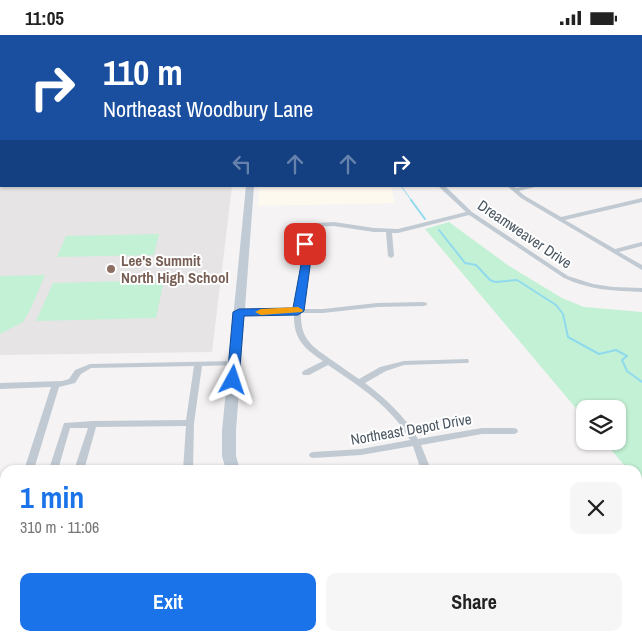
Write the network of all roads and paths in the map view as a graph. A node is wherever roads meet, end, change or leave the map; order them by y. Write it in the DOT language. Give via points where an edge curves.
graph roads {
  1 [pos="250,187"];
  2 [pos="442,187"];
  3 [pos="512,188"];
  4 [pos="642,201"];
  5 [pos="470,213"];
  6 [pos="561,219"];
  7 [pos="389,231"];
  8 [pos="642,245"];
  9 [pos="614,251"];
  10 [pos="390,256"];
  11 [pos="642,268"];
  12 [pos="642,290"];
  13 [pos="424,304"];
  14 [pos="298,311"];
  15 [pos="239,312"];
  16 [pos="465,361"];
  17 [pos="328,362"];
  18 [pos="234,363"];
  19 [pos="198,364"];
  20 [pos="306,373"];
  21 [pos="358,383"];
  22 [pos="56,384"];
  23 [pos="0,386"];
  24 [pos="190,423"];
  25 [pos="93,424"];
  26 [pos="514,431"];
  27 [pos="416,442"];
  28 [pos="313,455"];
  29 [pos="30,465"];
  30 [pos="57,465"];
  31 [pos="81,465"];
  32 [pos="188,465"];
  33 [pos="232,465"];
  34 [pos="424,465"];
  1 -- 15 [label="street"];
  2 -- 5 [label="street, Dreamweaver Drive"];
  3 -- 6 [label="street"];
  4 -- 6 [label="street"];
  5 -- 7 [label="street" via="414,229"];
  5 -- 12 [label="street, Dreamweaver Drive" via="574,281 596,287"];
  6 -- 9 [label="street"];
  7 -- 10 [label="street"];
  7 -- 14 [label="street" via="334,224 300,225 306,259"];
  8 -- 9 [label="street"];
  9 -- 11 [label="street"];
  13 -- 14 [label="street"];
  14 -- 15 [label="street"];
  14 -- 17 [label="street" via="300,336 309,348"];
  15 -- 18 [label="street"];
  16 -- 21 [label="street" via="400,364"];
  17 -- 20 [label="street"];
  17 -- 21 [label="street"];
  18 -- 19 [label="street"];
  18 -- 33 [label="street" via="229,431"];
  19 -- 22 [label="street" via="90,366 72,381"];
  19 -- 24 [label="street"];
  21 -- 27 [label="street" via="391,408"];
  22 -- 23 [label="street"];
  22 -- 29 [label="street"];
  24 -- 25 [label="street"];
  24 -- 32 [label="street"];
  25 -- 30 [label="street" via="67,425"];
  25 -- 31 [label="street"];
  26 -- 27 [label="street, Northeast Depot Drive" via="472,432"];
  27 -- 28 [label="street, Northeast Depot Drive" via="361,452"];
  27 -- 34 [label="street"];
}
